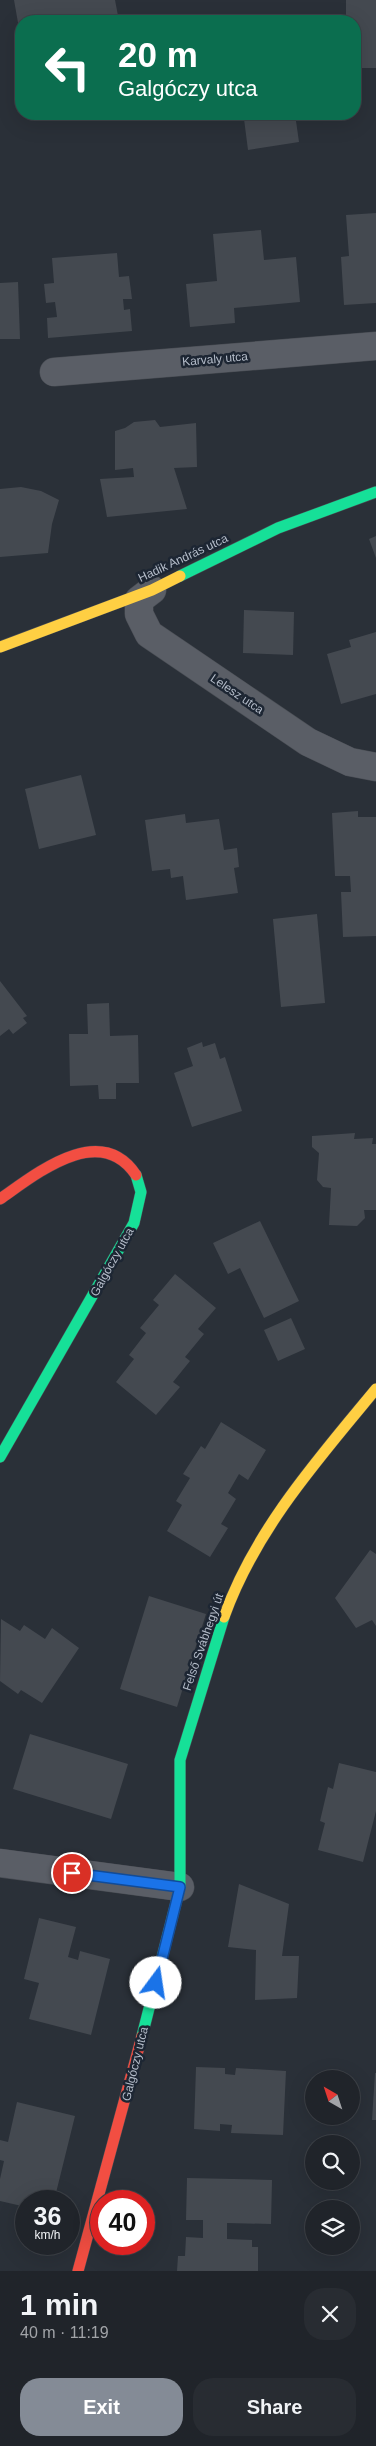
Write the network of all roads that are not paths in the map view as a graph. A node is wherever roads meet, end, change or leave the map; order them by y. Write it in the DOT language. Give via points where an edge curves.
graph roads {
  1 [pos="376,346"];
  2 [pos="54,372"];
  3 [pos="376,492"];
  4 [pos="152,590"];
  5 [pos="0,647"];
  6 [pos="376,767"];
  7 [pos="0,1199"];
  8 [pos="376,1389"];
  9 [pos="0,1457"];
  10 [pos="0,1863"];
  11 [pos="180,1887"];
  12 [pos="78,2271"];
  1 -- 2 [label="street, Karvaly utca"];
  3 -- 4 [label="street, Hadik András utca" via="278,528"];
  4 -- 5 [label="street, Hadik András utca"];
  4 -- 6 [label="street, Lelesz utca" via="139,600 139,614 149,634 308,742 350,762"];
  7 -- 9 [label="street, Galgóczy utca" via="59,1161 89,1150 118,1156 134,1170 143,1190 134,1223"];
  8 -- 11 [label="street, Felső Svábhegyi út" via="311,1467 270,1525 230,1601 208,1661 180,1760"];
  10 -- 11 [label="street"];
  11 -- 12 [label="street, Galgóczy utca" via="122,2116"];
}
